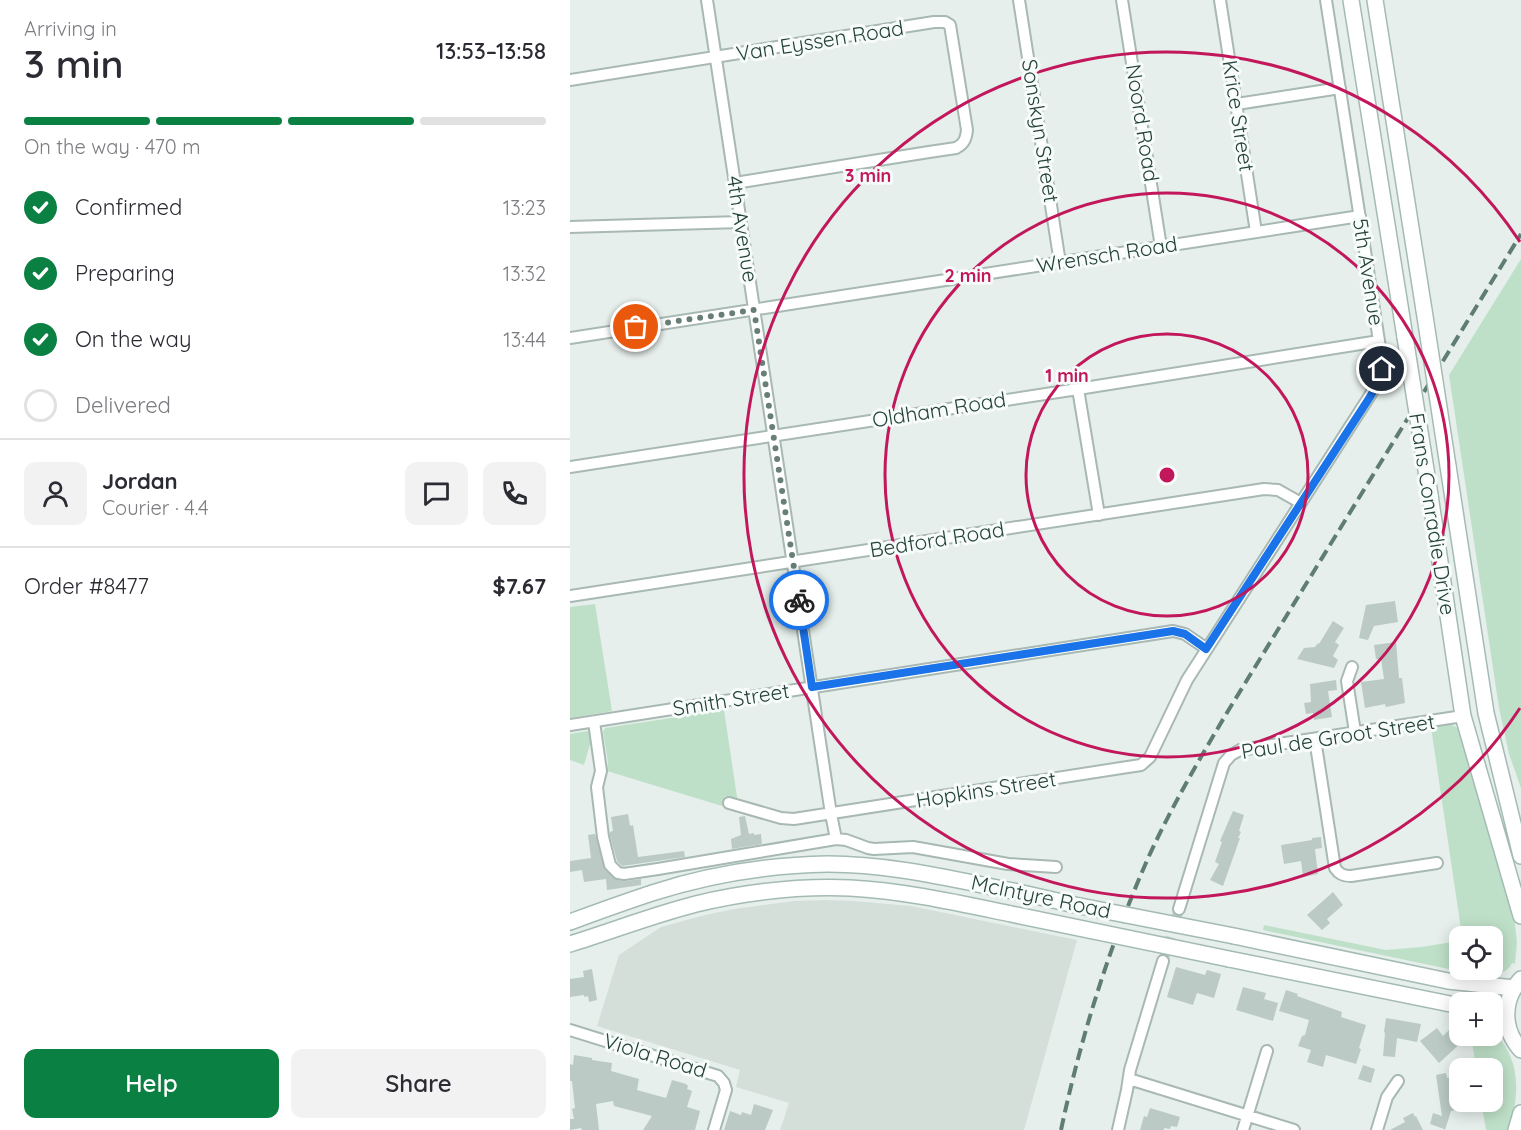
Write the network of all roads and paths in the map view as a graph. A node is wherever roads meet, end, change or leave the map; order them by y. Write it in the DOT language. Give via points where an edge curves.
graph roads {
  1 [pos="707,0"];
  2 [pos="1019,0"];
  3 [pos="1122,0"];
  4 [pos="1220,0"];
  5 [pos="1326,0"];
  6 [pos="1351,0"];
  7 [pos="1375,0"];
  8 [pos="716,57"];
  9 [pos="570,80"];
  10 [pos="1340,88"];
  11 [pos="1237,104"];
  12 [pos="735,183"];
  13 [pos="1360,216"];
  14 [pos="741,222"];
  15 [pos="570,227"];
  16 [pos="1256,232"];
  17 [pos="1161,247"];
  18 [pos="1060,262"];
  19 [pos="754,310"];
  20 [pos="570,338"];
  21 [pos="1379,341"];
  22 [pos="1078,389"];
  23 [pos="774,436"];
  24 [pos="570,467"];
  25 [pos="1301,503"];
  26 [pos="1099,515"];
  27 [pos="793,562"];
  28 [pos="570,596"];
  29 [pos="1206,649"];
  30 [pos="1352,667"];
  31 [pos="812,687"];
  32 [pos="1463,716"];
  33 [pos="594,722"];
  34 [pos="570,725"];
  35 [pos="1355,732"];
  36 [pos="1315,739"];
  37 [pos="1141,765"];
  38 [pos="729,803"];
  39 [pos="831,814"];
  40 [pos="836,839"];
  41 [pos="1521,856"];
  42 [pos="1437,863"];
  43 [pos="1056,867"];
  44 [pos="1179,909"];
  45 [pos="1521,916"];
  46 [pos="570,922"];
  47 [pos="570,944"];
  48 [pos="1163,961"];
  49 [pos="1517,983"];
  50 [pos="1449,1004"];
  51 [pos="1503,1026"];
  52 [pos="1508,1029"];
  53 [pos="570,1030"];
  54 [pos="1521,1050"];
  55 [pos="1267,1051"];
  56 [pos="1129,1079"];
  57 [pos="1398,1081"];
  58 [pos="1521,1113"];
  59 [pos="1247,1116"];
  60 [pos="714,1130"];
  61 [pos="1118,1130"];
  62 [pos="1243,1130"];
  63 [pos="1294,1130"];
  64 [pos="1377,1130"];
  65 [pos="1516,1130"];
  1 -- 8 [label="street, 4th Avenue"];
  2 -- 18 [label="street, Sonskyn Street"];
  3 -- 17 [label="street, Noord Road"];
  4 -- 11 [label="street, Krice Street"];
  5 -- 10 [label="street, 5th Avenue"];
  6 -- 32 [label="main road, Frans Conradie Drive, bridge"];
  7 -- 41 [label="main road, Frans Conradie Drive, bridge" via="1486,713"];
  8 -- 9 [label="street, Van Eyssen Road"];
  8 -- 12 [label="street, 4th Avenue"];
  8 -- 12 [label="street, Van Eyssen Road" via="934,22 945,22 952,29 967,130 963,143 956,148"];
  10 -- 11 [label="street"];
  10 -- 13 [label="street, 5th Avenue"];
  11 -- 16 [label="street, Krice Street"];
  12 -- 14 [label="street, 4th Avenue"];
  13 -- 16 [label="street, Wrensch Road"];
  13 -- 21 [label="street, 5th Avenue"];
  14 -- 15 [label="street"];
  14 -- 19 [label="street, 4th Avenue"];
  16 -- 17 [label="street, Wrensch Road"];
  17 -- 18 [label="street, Wrensch Road"];
  18 -- 19 [label="street, Wrensch Road"];
  19 -- 20 [label="street, Wrensch Road"];
  19 -- 23 [label="street, 4th Avenue"];
  21 -- 22 [label="street, Oldham Road"];
  21 -- 25 [label="street, 5th Avenue" via="1382,369 1378,383"];
  22 -- 23 [label="street, Oldham Road"];
  22 -- 26 [label="street"];
  23 -- 24 [label="street, Oldham Road"];
  23 -- 27 [label="street, 4th Avenue"];
  25 -- 26 [label="street, Bedford Road" via="1271,488"];
  25 -- 29 [label="street, 5th Avenue"];
  26 -- 27 [label="street, Bedford Road"];
  27 -- 28 [label="street, Bedford Road"];
  27 -- 31 [label="street, 4th Avenue"];
  29 -- 31 [label="street, Smith Street" via="1185,634 1173,631"];
  29 -- 37 [label="street, 5th Avenue" via="1150,757"];
  30 -- 35 [label="street" via="1347,681"];
  31 -- 33 [label="street, Smith Street"];
  31 -- 39 [label="street, 4th Avenue"];
  32 -- 35 [label="street, Paul de Groot Street"];
  32 -- 45 [label="main road, Frans Conradie Drive"];
  33 -- 34 [label="street, Smith Street"];
  33 -- 40 [label="street" via="601,771 597,787 603,837 610,865 618,873"];
  35 -- 36 [label="street, Paul de Groot Street"];
  36 -- 42 [label="street" via="1338,872 1351,876"];
  36 -- 44 [label="street, Paul de Groot Street" via="1240,750 1227,758"];
  37 -- 39 [label="street, Hopkins Street"];
  38 -- 39 [label="street, Hopkins Street" via="787,819"];
  39 -- 40 [label="street, 4th Avenue"];
  40 -- 43 [label="street" via="874,849 913,847 1008,864"];
  46 -- 49 [label="main road, McIntyre Road, bridge" via="699,880 766,868 836,865 892,869 1018,892 1448,981"];
  47 -- 50 [label="main road, McIntyre Road, bridge" via="695,904 783,890 849,888 933,898"];
  48 -- 56 [label="street"];
  49 -- 52 [label="main road" via="1508,1001"];
  51 -- 52 [label="main road"];
  52 -- 54 [label="main road"];
  53 -- 60 [label="street, Viola Road" via="718,1076 726,1090"];
  55 -- 59 [label="street"];
  56 -- 59 [label="street"];
  56 -- 61 [label="street"];
  57 -- 64 [label="street" via="1387,1097"];
  58 -- 65 [label="main road"];
  59 -- 62 [label="street"];
  59 -- 63 [label="street"];
}
